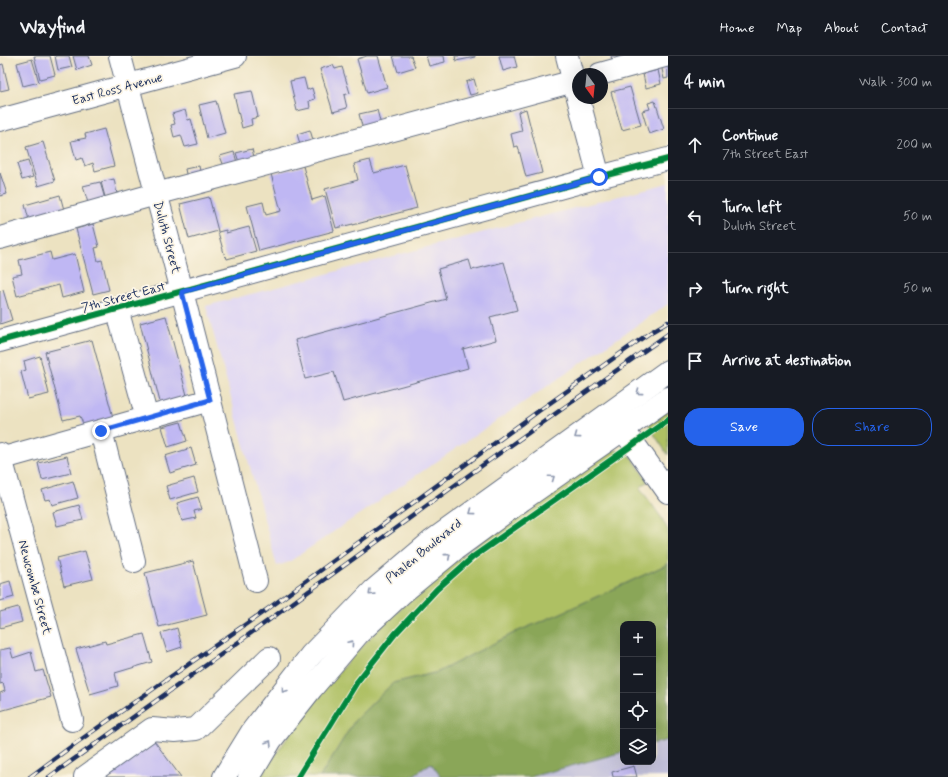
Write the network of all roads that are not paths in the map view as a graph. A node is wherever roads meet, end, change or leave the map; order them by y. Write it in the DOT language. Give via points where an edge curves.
graph roads {
  1 [pos="120,56"];
  2 [pos="235,56"];
  3 [pos="567,56"];
  4 [pos="665,56"];
  5 [pos="572,70"];
  6 [pos="608,72"];
  7 [pos="572,82"];
  8 [pos="127,85"];
  9 [pos="582,104"];
  10 [pos="0,120"];
  11 [pos="668,159"];
  12 [pos="599,177"];
  13 [pos="156,194"];
  14 [pos="0,238"];
  15 [pos="182,292"];
  16 [pos="117,309"];
  17 [pos="0,342"];
  18 [pos="668,371"];
  19 [pos="668,398"];
  20 [pos="210,400"];
  21 [pos="147,418"];
  22 [pos="616,421"];
  23 [pos="101,431"];
  24 [pos="0,457"];
  25 [pos="668,492"];
  26 [pos="134,561"];
  27 [pos="256,581"];
  28 [pos="269,658"];
  29 [pos="72,720"];
  30 [pos="86,777"];
  31 [pos="224,777"];
  32 [pos="249,777"];
  1 -- 8 [label="street, Duluth Street"];
  2 -- 8 [label="street, East Ross Avenue"];
  3 -- 5 [label="street"];
  4 -- 6 [label="street"];
  7 -- 13 [label="street"];
  8 -- 10 [label="street, East Ross Avenue"];
  8 -- 13 [label="street, Duluth Street"];
  9 -- 12 [label="street"];
  11 -- 12 [label="street, 7th Street East"];
  12 -- 15 [label="street, 7th Street East"];
  13 -- 14 [label="street"];
  13 -- 15 [label="street, Duluth Street"];
  15 -- 16 [label="street, 7th Street East"];
  15 -- 20 [label="street, Duluth Street"];
  16 -- 17 [label="street, 7th Street East"];
  16 -- 21 [label="street"];
  18 -- 22 [label="street, Phalen Boulevard, one-way"];
  19 -- 22 [label="street, Phalen Boulevard"];
  20 -- 21 [label="street"];
  20 -- 27 [label="street, Duluth Street"];
  21 -- 23 [label="street"];
  22 -- 25 [label="street"];
  22 -- 31 [label="street, Phalen Boulevard, one-way" via="432,541 373,591 311,655 253,730"];
  32 -- 22 [label="street, Phalen Boulevard, one-way" via="271,740 358,634 454,550 522,500"];
  23 -- 24 [label="street"];
  23 -- 26 [label="street"];
  24 -- 29 [label="street, Newcombe Street"];
  28 -- 30 [label="street" via="196,729 152,729"];
}
